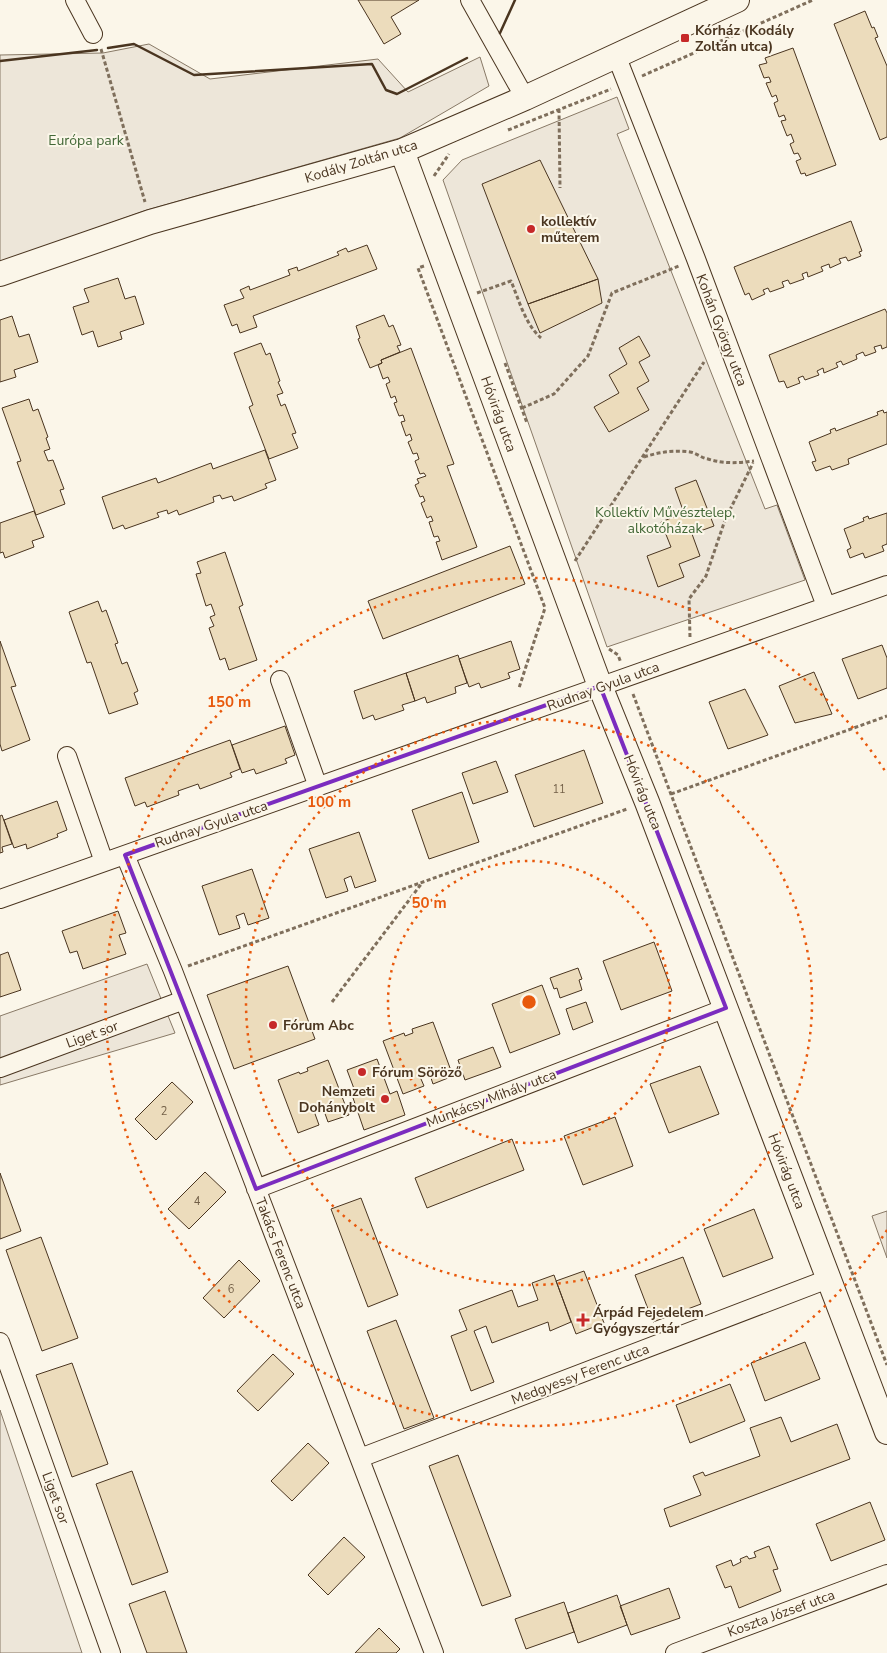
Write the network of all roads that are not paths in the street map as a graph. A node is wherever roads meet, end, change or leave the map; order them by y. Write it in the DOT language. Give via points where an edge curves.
graph roads {
  1 [pos="75,0"];
  2 [pos="470,0"];
  3 [pos="736,0"];
  4 [pos="93,34"];
  5 [pos="616,56"];
  6 [pos="525,98"];
  7 [pos="402,151"];
  8 [pos="0,274"];
  9 [pos="887,584"];
  10 [pos="826,606"];
  11 [pos="280,680"];
  12 [pos="600,686"];
  13 [pos="67,756"];
  14 [pos="318,786"];
  15 [pos="126,855"];
  16 [pos="104,862"];
  17 [pos="0,899"];
  18 [pos="184,1000"];
  19 [pos="726,1008"];
  20 [pos="0,1068"];
  21 [pos="256,1189"];
  22 [pos="828,1279"];
  23 [pos="0,1342"];
  24 [pos="887,1432"];
  25 [pos="360,1458"];
  26 [pos="887,1574"];
  27 [pos="111,1653"];
  28 [pos="434,1653"];
  29 [pos="674,1653"];
  1 -- 4 [label="street"];
  2 -- 6 [label="street"];
  3 -- 5 [label="street, Kodály Zoltán utca"];
  5 -- 6 [label="street, Kodály Zoltán utca"];
  5 -- 10 [label="street, Kohán György utca"];
  6 -- 7 [label="street, Kodály Zoltán utca"];
  7 -- 8 [label="street, Kodály Zoltán utca" via="150,222"];
  7 -- 12 [label="street, Hóvirág utca" via="441,258 468,297 501,419"];
  9 -- 10 [label="street, Rudnay Gyula utca"];
  10 -- 12 [label="street, Rudnay Gyula utca"];
  11 -- 14 [label="street"];
  12 -- 14 [label="street, Rudnay Gyula utca"];
  12 -- 19 [label="street, Hóvirág utca"];
  13 -- 16 [label="street"];
  14 -- 15 [label="street, Rudnay Gyula utca"];
  15 -- 16 [label="street, Rudnay Gyula utca"];
  15 -- 18 [label="street, Takács Ferenc utca"];
  16 -- 17 [label="street, Rudnay Gyula utca"];
  18 -- 20 [label="street, Liget sor"];
  18 -- 21 [label="street, Takács Ferenc utca"];
  19 -- 21 [label="street, Munkácsy Mihály utca"];
  19 -- 22 [label="street, Hóvirág utca"];
  21 -- 25 [label="street, Takács Ferenc utca"];
  22 -- 24 [label="street, Hóvirág utca"];
  22 -- 25 [label="street, Medgyessy Ferenc utca"];
  23 -- 27 [label="street, Liget sor"];
  25 -- 28 [label="street, Takács Ferenc utca"];
  26 -- 29 [label="street, Koszta József utca"];
}
